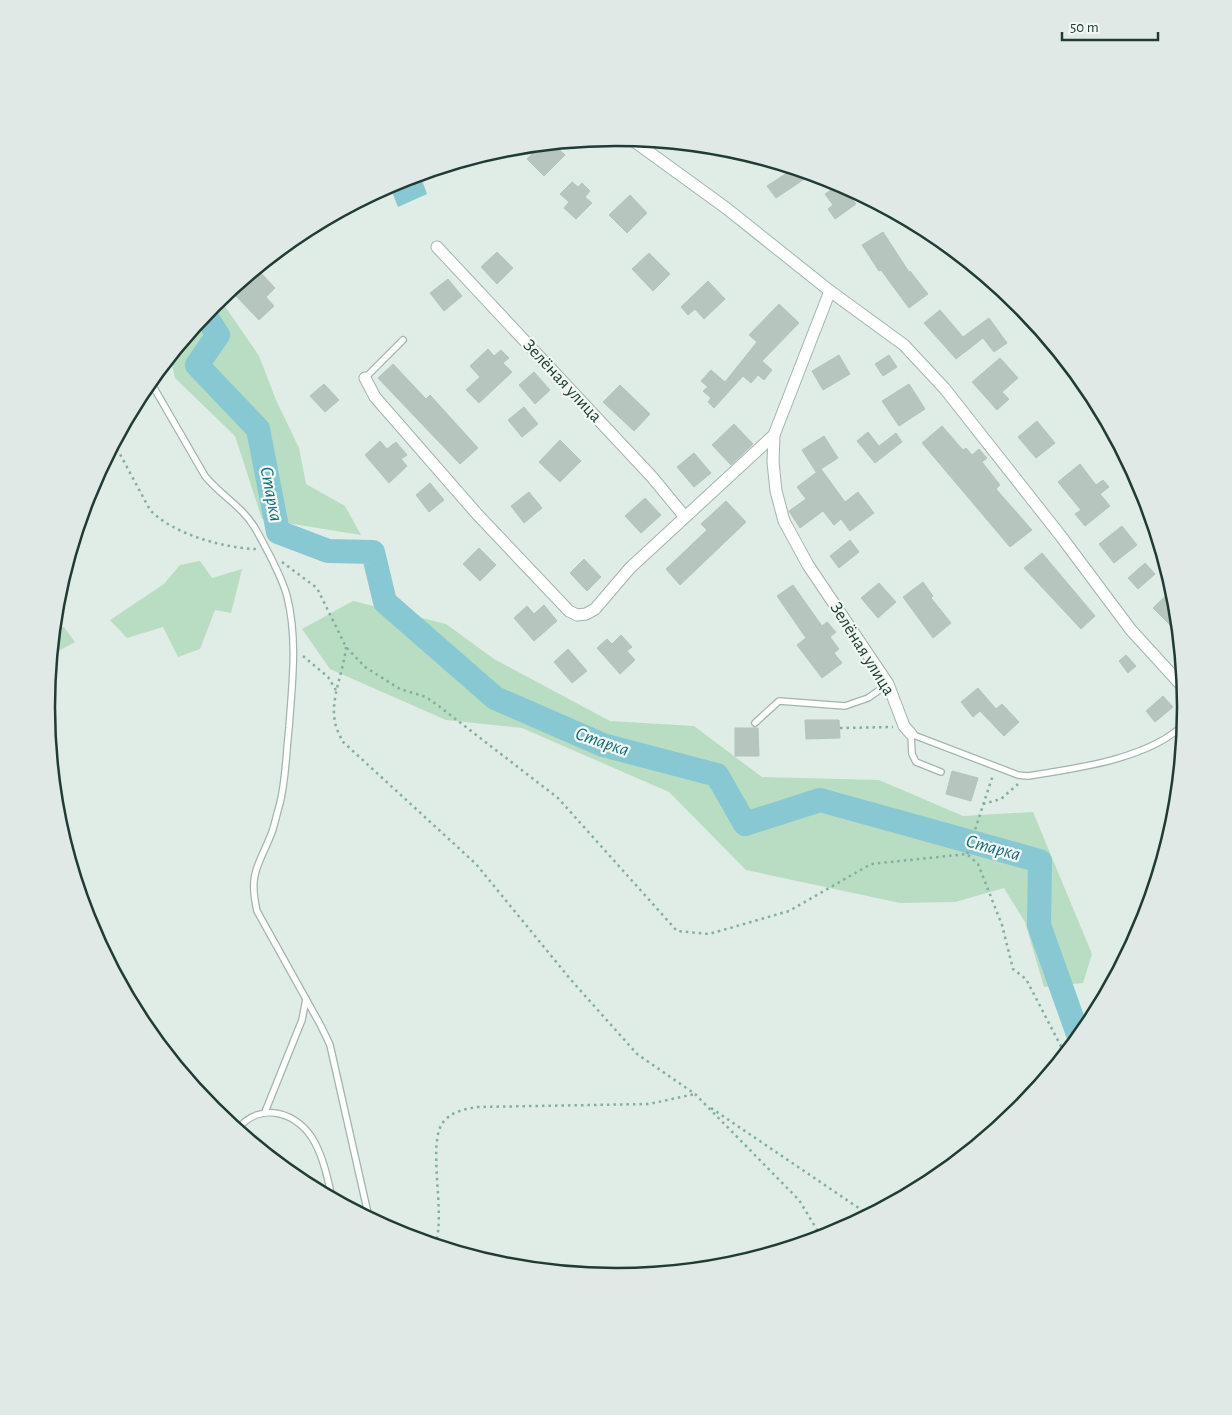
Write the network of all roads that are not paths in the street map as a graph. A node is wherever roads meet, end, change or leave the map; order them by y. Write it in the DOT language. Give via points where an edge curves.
graph roads {
  1 [pos="643,147"];
  2 [pos="438,247"];
  3 [pos="830,291"];
  4 [pos="403,340"];
  5 [pos="365,378"];
  6 [pos="155,389"];
  7 [pos="774,435"];
  8 [pos="684,517"];
  9 [pos="1176,679"];
  10 [pos="888,684"];
  11 [pos="754,723"];
  12 [pos="908,730"];
  13 [pos="1176,731"];
  14 [pos="941,772"];
  15 [pos="306,999"];
  16 [pos="265,1112"];
  17 [pos="242,1125"];
  18 [pos="330,1190"];
  19 [pos="367,1211"];
  1 -- 3 [label="street" via="726,208"];
  2 -- 8 [label="street, Зелёная улица" via="652,476"];
  3 -- 7 [label="street, Зелёная улица"];
  3 -- 9 [label="street" via="904,345 945,389 1131,630"];
  4 -- 5 [label="lane"];
  5 -- 8 [label="street" via="375,397 477,514 569,611 577,615 595,609 630,568"];
  6 -- 15 [label="lane" via="205,476 254,526 287,595 294,663 283,790 272,832 256,866 253,896 257,912"];
  7 -- 8 [label="street"];
  7 -- 10 [label="street, Зелёная улица" via="776,491 784,521 808,565"];
  10 -- 11 [label="lane" via="868,698 845,706 778,701"];
  10 -- 12 [label="street, Зелёная улица"];
  12 -- 13 [label="lane" via="996,767 1027,776 1095,765 1154,744"];
  12 -- 14 [label="lane" via="916,762"];
  15 -- 16 [label="lane" via="302,1020"];
  15 -- 19 [label="lane" via="330,1045"];
  16 -- 17 [label="lane" via="251,1117"];
  16 -- 18 [label="lane" via="288,1115 304,1127 315,1142"];
}
